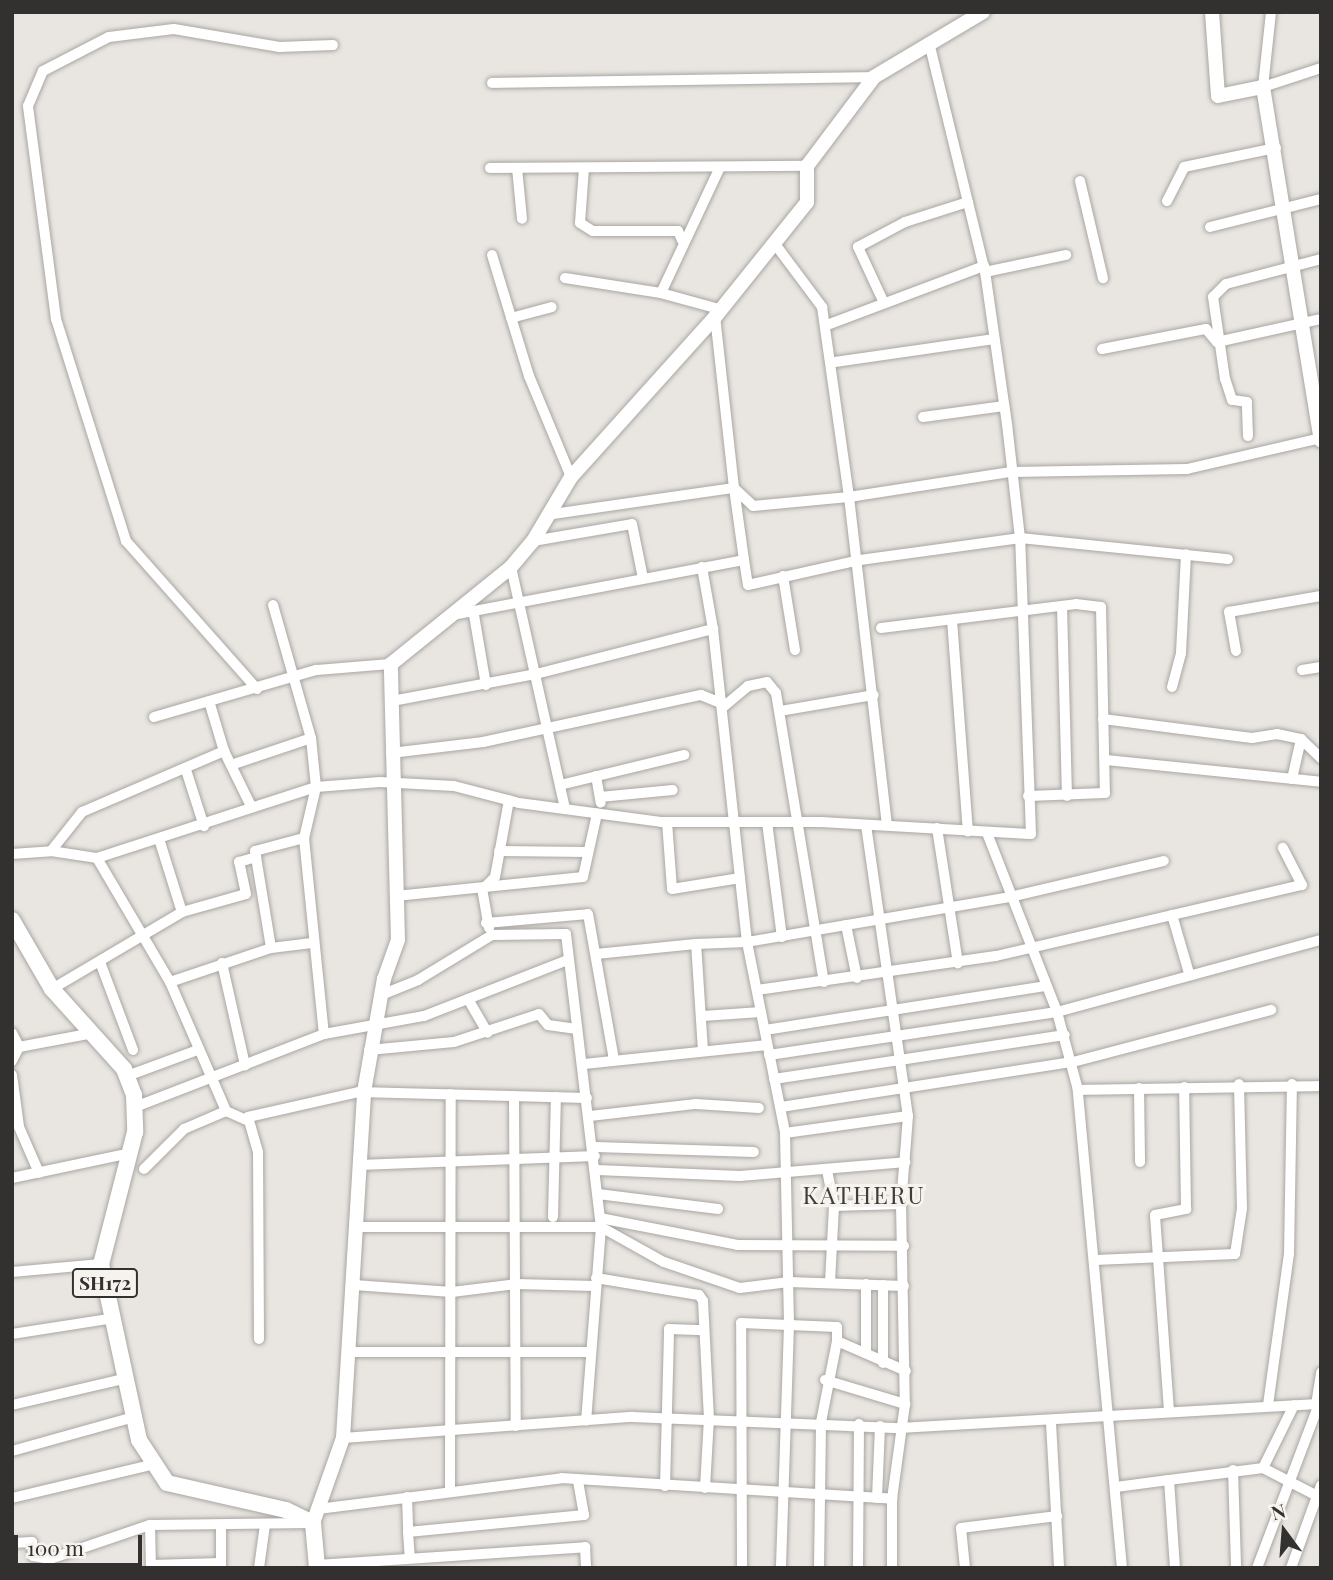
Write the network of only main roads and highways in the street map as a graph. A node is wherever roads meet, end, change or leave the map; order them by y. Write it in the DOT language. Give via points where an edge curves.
graph roads {
  1 [pos="984,12"];
  2 [pos="1212,12"];
  3 [pos="1321,439"];
  4 [pos="13,922"];
  5 [pos="315,1516"];
  6 [pos="317,1567"];
  1 -- 5 [label="main road" via="874,77 807,166 807,202 717,313 571,477 554,514 512,567 391,664 398,940 374,1026 364,1092 343,1438"];
  2 -- 3 [label="main road" via="1218,96 1263,87"];
  4 -- 5 [label="main road, SH172" via="52,989 127,1076 135,1107 131,1153 101,1265 134,1417 150,1465 188,1492"];
  5 -- 6 [label="main road"];
}
